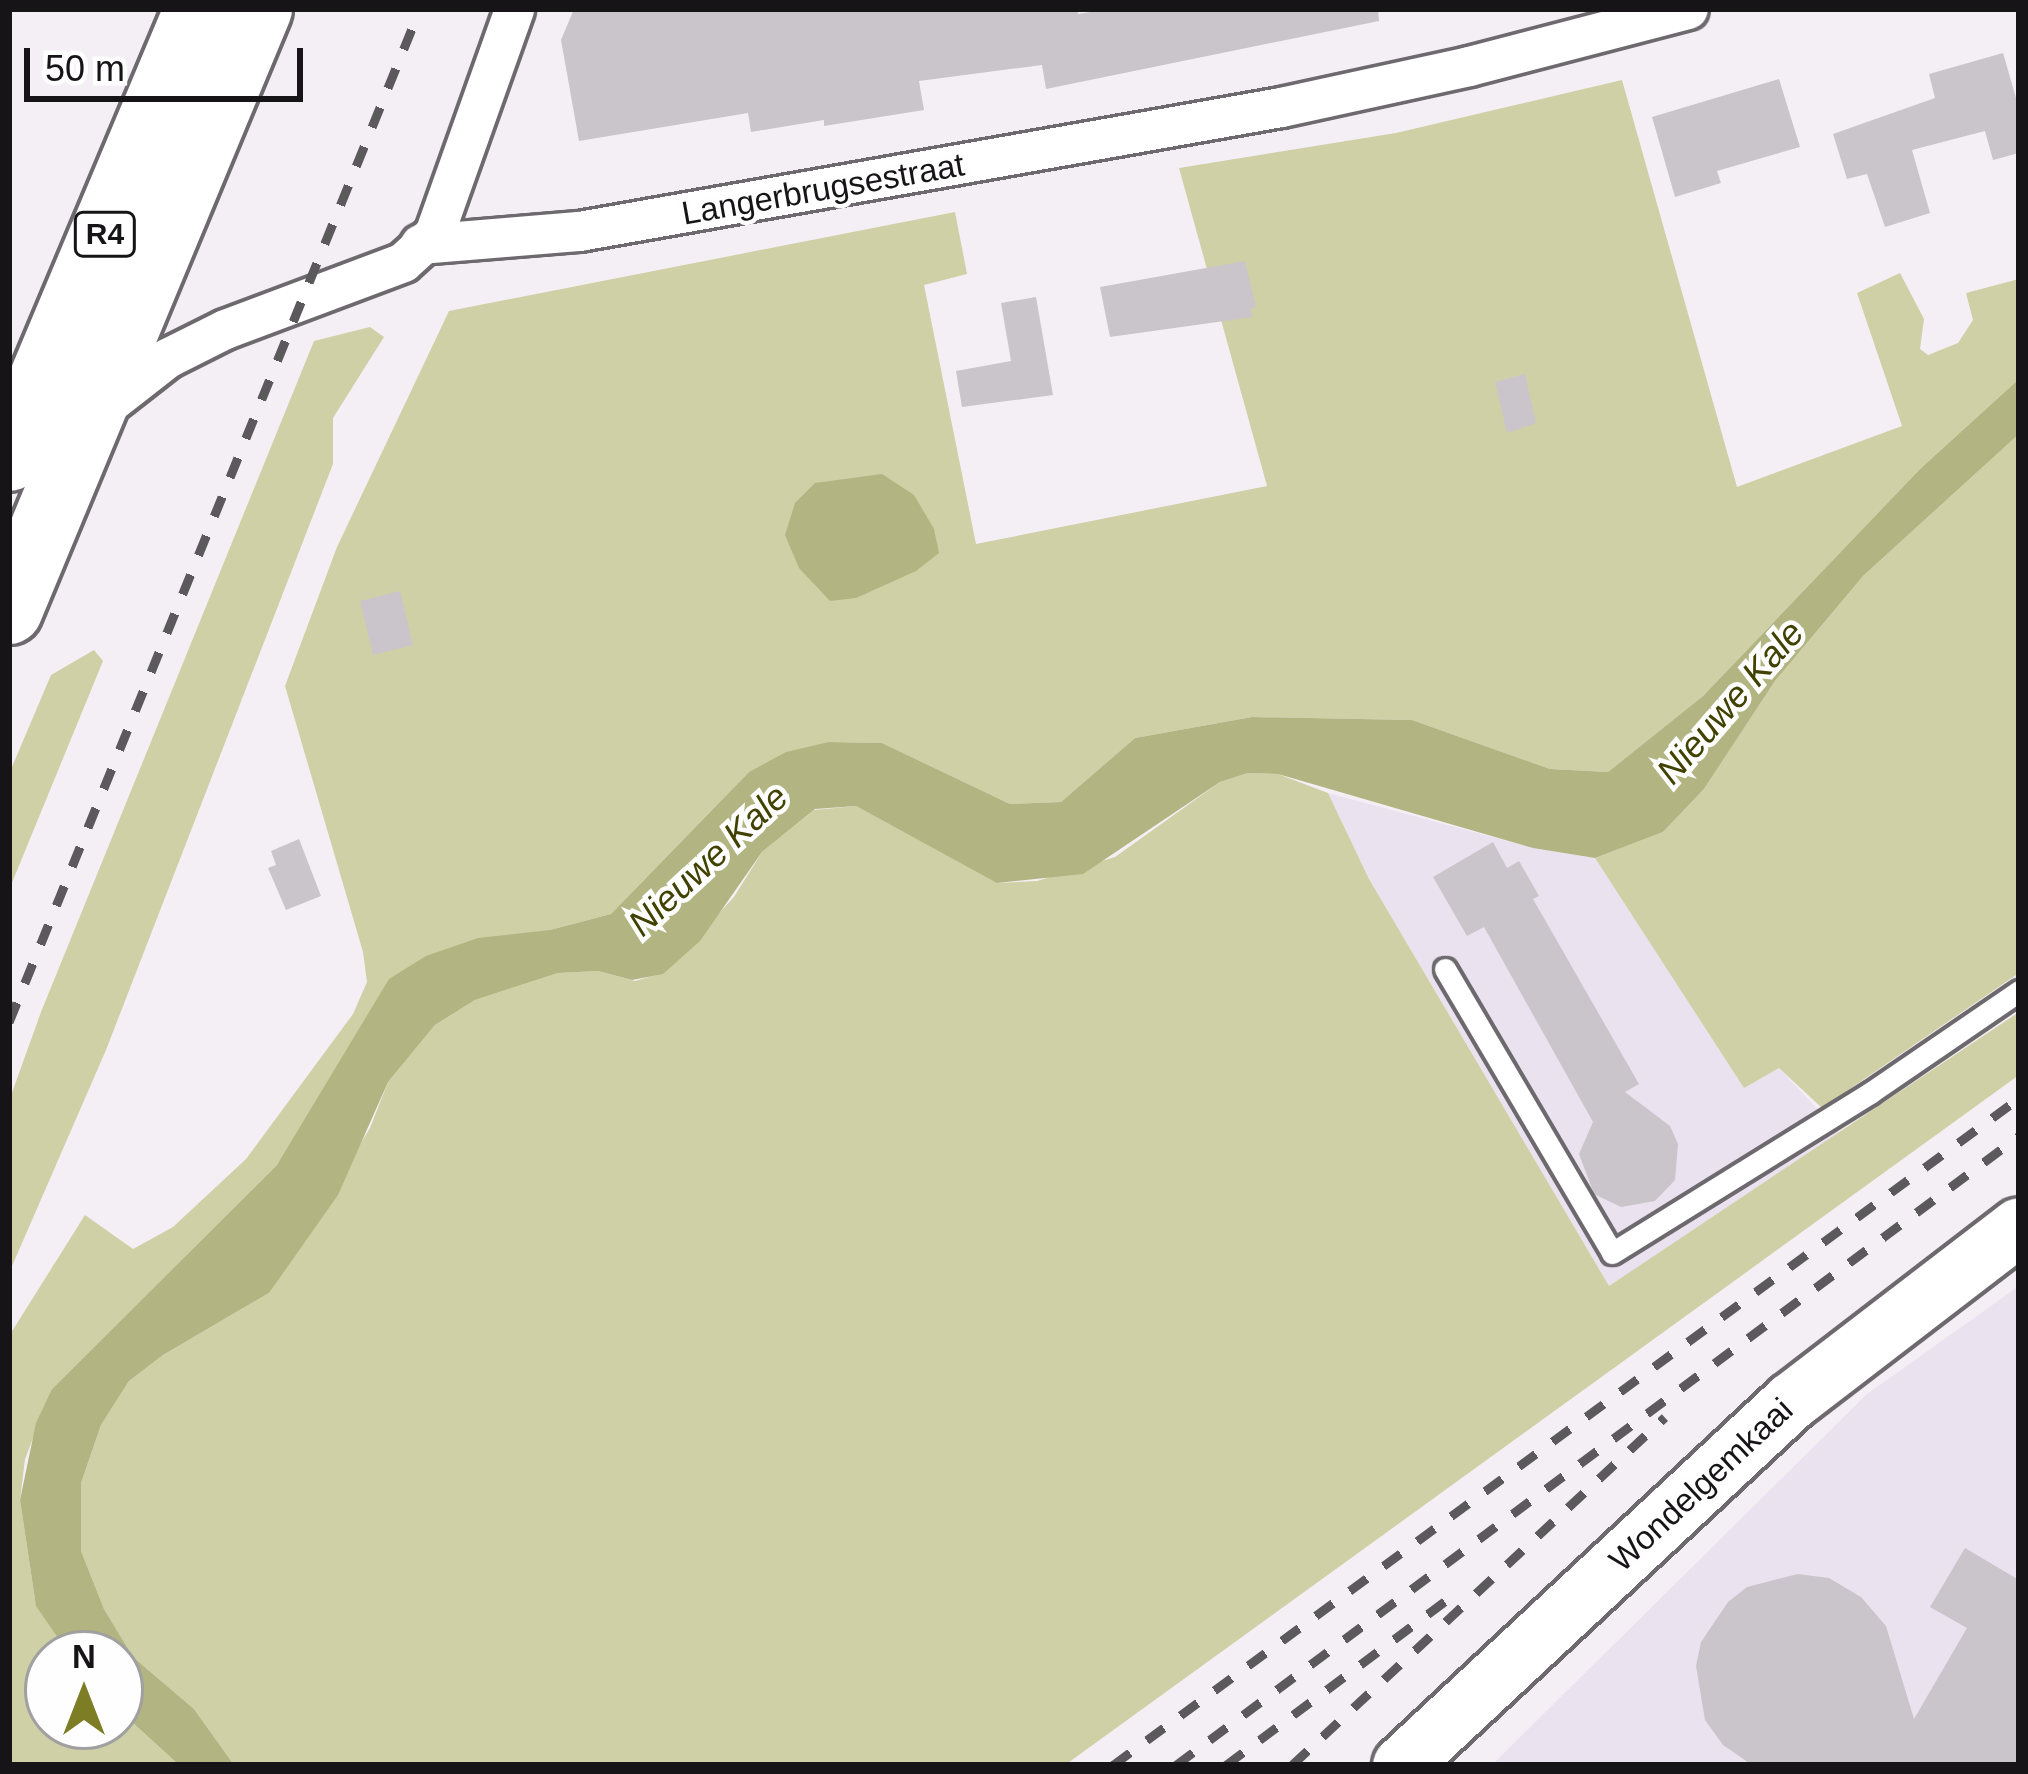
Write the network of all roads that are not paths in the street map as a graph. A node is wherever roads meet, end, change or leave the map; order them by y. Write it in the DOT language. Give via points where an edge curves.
graph roads {
  1 [pos="199,9"];
  2 [pos="259,9"];
  3 [pos="514,9"];
  4 [pos="1688,9"];
  5 [pos="421,244"];
  6 [pos="153,273"];
  7 [pos="225,329"];
  8 [pos="94,415"];
  9 [pos="9,458"];
  10 [pos="9,476"];
  11 [pos="9,610"];
  12 [pos="1445,969"];
  13 [pos="2019,992"];
  14 [pos="2019,1226"];
  15 [pos="1401,1765"];
  1 -- 9 [label="highway, R4"];
  2 -- 6 [label="highway, R4"];
  3 -- 5 [label="street" via="434,234"];
  4 -- 5 [label="street, Langerbrugsestraat" via="1281,107 579,232"];
  5 -- 7 [label="street, Langerbrugsestraat" via="403,262"];
  6 -- 7 [label="street" via="172,321 190,331"];
  6 -- 8 [label="highway, R4"];
  7 -- 8 [label="street, Langerbrugsestraat" via="167,358"];
  8 -- 10 [label="street, Langerbrugsestraat"];
  8 -- 11 [label="highway, R4"];
  12 -- 13 [label="lane" via="1612,1253"];
  14 -- 15 [label="main road, Wondelgemkaai" via="1791,1400"];
}
